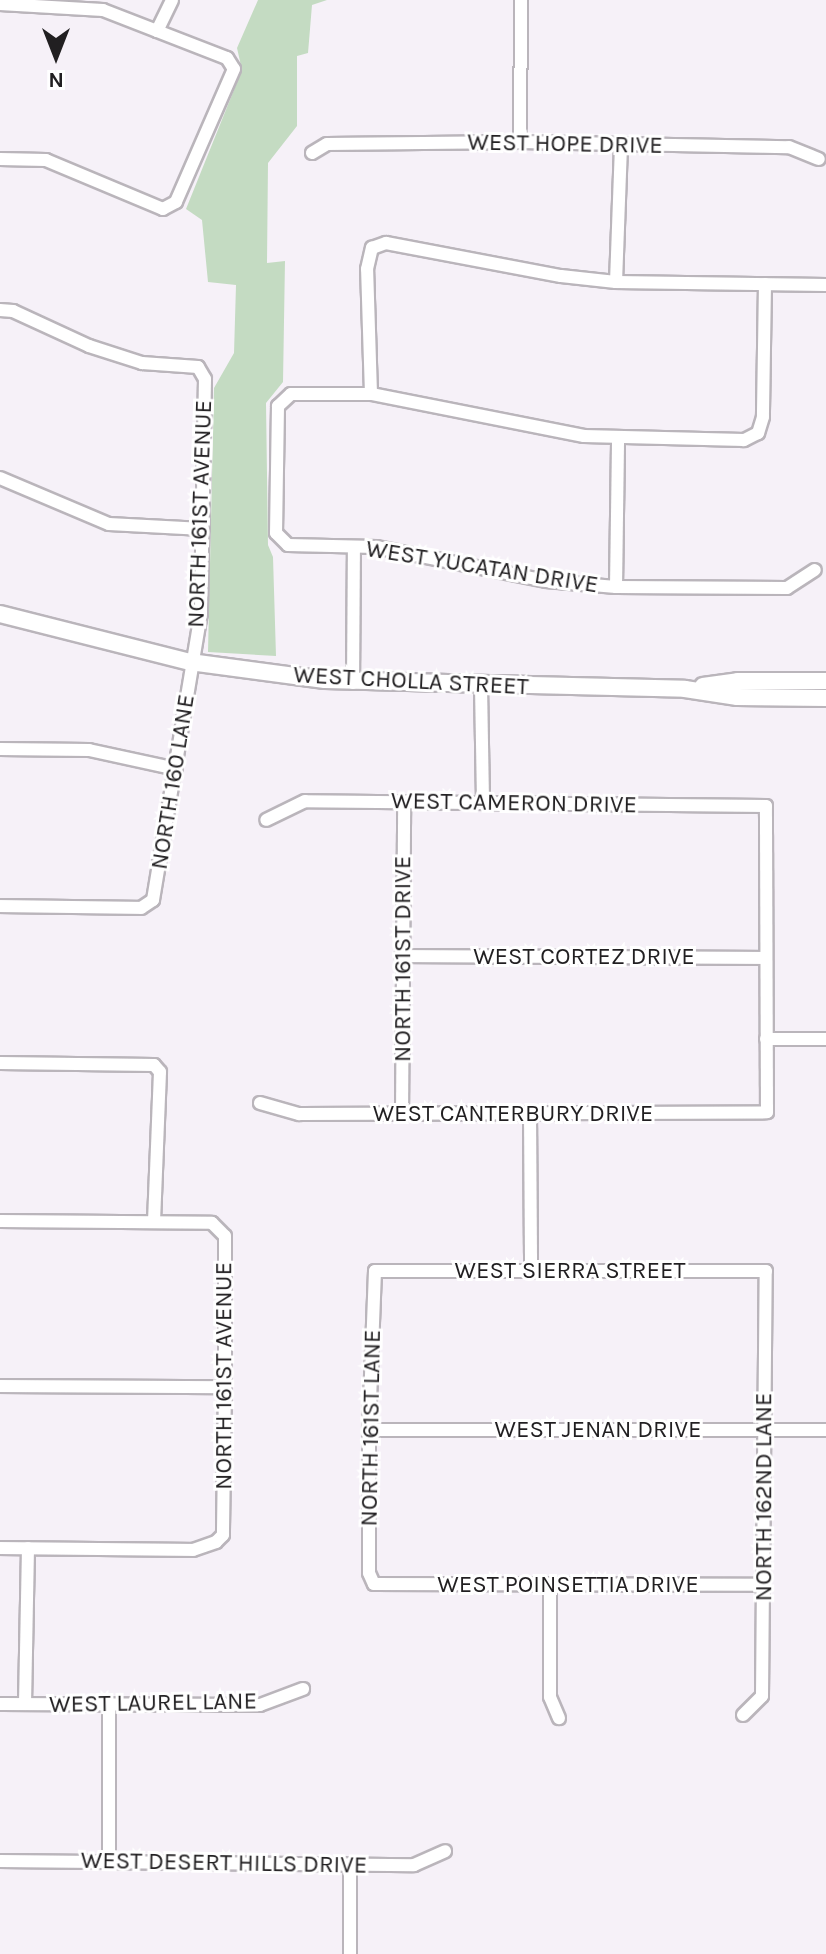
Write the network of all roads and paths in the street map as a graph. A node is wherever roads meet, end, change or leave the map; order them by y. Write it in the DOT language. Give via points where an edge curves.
graph roads {
  1 [pos="172,0"];
  2 [pos="521,0"];
  3 [pos="0,4"];
  4 [pos="157,31"];
  5 [pos="520,142"];
  6 [pos="621,144"];
  7 [pos="312,153"];
  8 [pos="0,159"];
  9 [pos="819,159"];
  10 [pos="616,282"];
  11 [pos="765,284"];
  12 [pos="826,285"];
  13 [pos="0,310"];
  14 [pos="371,394"];
  15 [pos="618,437"];
  16 [pos="0,478"];
  17 [pos="203,529"];
  18 [pos="354,547"];
  19 [pos="815,570"];
  20 [pos="616,587"];
  21 [pos="0,614"];
  22 [pos="190,662"];
  23 [pos="826,681"];
  24 [pos="353,683"];
  25 [pos="481,686"];
  26 [pos="685,689"];
  27 [pos="826,698"];
  28 [pos="0,749"];
  29 [pos="176,769"];
  30 [pos="404,802"];
  31 [pos="483,803"];
  32 [pos="266,820"];
  33 [pos="0,906"];
  34 [pos="401,956"];
  35 [pos="766,958"];
  36 [pos="766,1039"];
  37 [pos="826,1039"];
  38 [pos="0,1063"];
  39 [pos="260,1103"];
  40 [pos="530,1114"];
  41 [pos="402,1116"];
  42 [pos="0,1221"];
  43 [pos="154,1222"];
  44 [pos="375,1271"];
  45 [pos="766,1271"];
  46 [pos="531,1272"];
  47 [pos="0,1386"];
  48 [pos="225,1387"];
  49 [pos="369,1430"];
  50 [pos="826,1430"];
  51 [pos="764,1431"];
  52 [pos="0,1548"];
  53 [pos="28,1548"];
  54 [pos="374,1584"];
  55 [pos="550,1584"];
  56 [pos="763,1585"];
  57 [pos="303,1689"];
  58 [pos="0,1704"];
  59 [pos="25,1704"];
  60 [pos="109,1706"];
  61 [pos="743,1715"];
  62 [pos="559,1718"];
  63 [pos="445,1851"];
  64 [pos="0,1861"];
  65 [pos="109,1862"];
  66 [pos="350,1864"];
  67 [pos="350,1954"];
  1 -- 4 [label="street"];
  2 -- 5 [label="street"];
  3 -- 4 [label="street" via="103,10"];
  4 -- 8 [label="street" via="227,58 234,69 176,202 163,209 46,160"];
  5 -- 6 [label="street, WEST HOPE DRIVE"];
  5 -- 7 [label="street, WEST HOPE DRIVE" via="327,144"];
  6 -- 9 [label="street, WEST HOPE DRIVE" via="789,147"];
  6 -- 10 [label="street"];
  10 -- 11 [label="street"];
  10 -- 14 [label="street" via="386,243 372,248 367,269"];
  11 -- 12 [label="street"];
  11 -- 15 [label="street" via="763,417 758,433 744,440"];
  13 -- 17 [label="street, NORTH 161ST AVENUE" via="142,363 198,367 205,379"];
  14 -- 15 [label="street" via="584,436"];
  14 -- 18 [label="street, WEST YUCATAN DRIVE" via="291,394 278,406 276,533 288,545"];
  15 -- 20 [label="street"];
  16 -- 17 [label="street" via="109,524"];
  17 -- 22 [label="street, NORTH 161ST AVENUE" via="201,613"];
  18 -- 20 [label="street, WEST YUCATAN DRIVE" via="546,581"];
  18 -- 24 [label="street"];
  19 -- 20 [label="street, WEST YUCATAN DRIVE" via="787,588"];
  21 -- 22 [label="street, WEST CHOLLA STREET"];
  22 -- 24 [label="street, WEST CHOLLA STREET"];
  22 -- 29 [label="street, NORTH 160 LANE"];
  23 -- 26 [label="street, WEST CHOLLA STREET" via="738,681"];
  24 -- 25 [label="street, WEST CHOLLA STREET"];
  25 -- 26 [label="street, WEST CHOLLA STREET"];
  25 -- 31 [label="street"];
  26 -- 27 [label="street, WEST CHOLLA STREET" via="737,697"];
  28 -- 29 [label="street" via="89,750"];
  29 -- 33 [label="street, NORTH 160 LANE" via="153,900 141,908"];
  30 -- 31 [label="street, WEST CAMERON DRIVE"];
  30 -- 32 [label="street, WEST CAMERON DRIVE" via="305,801"];
  30 -- 34 [label="street, NORTH 161ST DRIVE"];
  31 -- 35 [label="street, WEST CAMERON DRIVE" via="766,806"];
  34 -- 35 [label="street, WEST CORTEZ DRIVE"];
  34 -- 41 [label="street, NORTH 161ST DRIVE"];
  35 -- 36 [label="street"];
  36 -- 37 [label="street"];
  36 -- 40 [label="street, WEST CANTERBURY DRIVE" via="767,1112"];
  38 -- 43 [label="street" via="154,1065 160,1072"];
  39 -- 41 [label="street, WEST CANTERBURY DRIVE" via="299,1114"];
  40 -- 41 [label="street, WEST CANTERBURY DRIVE"];
  40 -- 46 [label="street"];
  42 -- 43 [label="street"];
  43 -- 48 [label="street, NORTH 161ST AVENUE" via="212,1223 225,1236"];
  44 -- 46 [label="street, WEST SIERRA STREET"];
  44 -- 49 [label="street, NORTH 161ST LANE"];
  45 -- 46 [label="street, WEST SIERRA STREET"];
  45 -- 51 [label="street, NORTH 162ND LANE"];
  47 -- 48 [label="street"];
  48 -- 53 [label="street, NORTH 161ST AVENUE" via="223,1535 216,1542 193,1550"];
  49 -- 51 [label="street, WEST JENAN DRIVE"];
  49 -- 54 [label="street, NORTH 161ST LANE" via="369,1573"];
  50 -- 51 [label="street, WEST JENAN DRIVE"];
  51 -- 56 [label="street, NORTH 162ND LANE"];
  52 -- 53 [label="street"];
  53 -- 59 [label="street"];
  54 -- 55 [label="street, WEST POINSETTIA DRIVE"];
  55 -- 56 [label="street, WEST POINSETTIA DRIVE"];
  55 -- 62 [label="street" via="550,1697"];
  56 -- 61 [label="street, NORTH 162ND LANE" via="762,1696"];
  57 -- 60 [label="street, WEST LAUREL LANE" via="260,1705"];
  58 -- 59 [label="street, WEST LAUREL LANE"];
  59 -- 60 [label="street, WEST LAUREL LANE"];
  60 -- 65 [label="street"];
  63 -- 66 [label="street, WEST DESERT HILLS DRIVE" via="414,1865"];
  64 -- 65 [label="street, WEST DESERT HILLS DRIVE"];
  65 -- 66 [label="street, WEST DESERT HILLS DRIVE"];
  66 -- 67 [label="street"];
}
